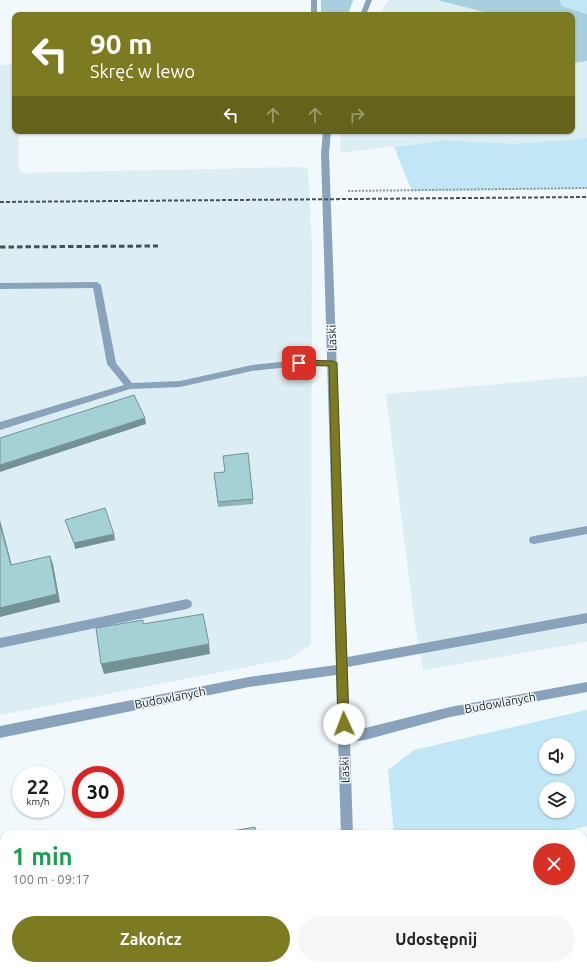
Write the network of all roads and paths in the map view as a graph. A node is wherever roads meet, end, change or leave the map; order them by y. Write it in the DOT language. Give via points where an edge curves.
graph roads {
  1 [pos="314,0"];
  2 [pos="369,0"];
  3 [pos="314,12"];
  4 [pos="364,12"];
  5 [pos="327,134"];
  6 [pos="587,188"];
  7 [pos="327,191"];
  8 [pos="0,286"];
  9 [pos="333,363"];
  10 [pos="130,386"];
  11 [pos="0,426"];
  12 [pos="587,530"];
  13 [pos="534,540"];
  14 [pos="187,604"];
  15 [pos="587,618"];
  16 [pos="0,643"];
  17 [pos="342,666"];
  18 [pos="587,687"];
  19 [pos="0,732"];
  20 [pos="344,737"];
  21 [pos="347,830"];
  1 -- 3 [label="street"];
  2 -- 4 [label="street"];
  5 -- 7 [label="street, Laski"];
  6 -- 7 [label="path"];
  7 -- 9 [label="street, Laski"];
  8 -- 10 [label="street" via="97,285 112,364"];
  9 -- 10 [label="street" via="299,363 252,368 180,384"];
  9 -- 17 [label="street, Laski"];
  10 -- 11 [label="street"];
  12 -- 13 [label="street"];
  14 -- 16 [label="street"];
  15 -- 17 [label="street, Budowlanych"];
  17 -- 19 [label="street, Budowlanych"];
  17 -- 20 [label="street, Laski"];
  18 -- 20 [label="street, Budowlanych" via="450,712 366,734"];
  20 -- 21 [label="street, Laski"];
}
